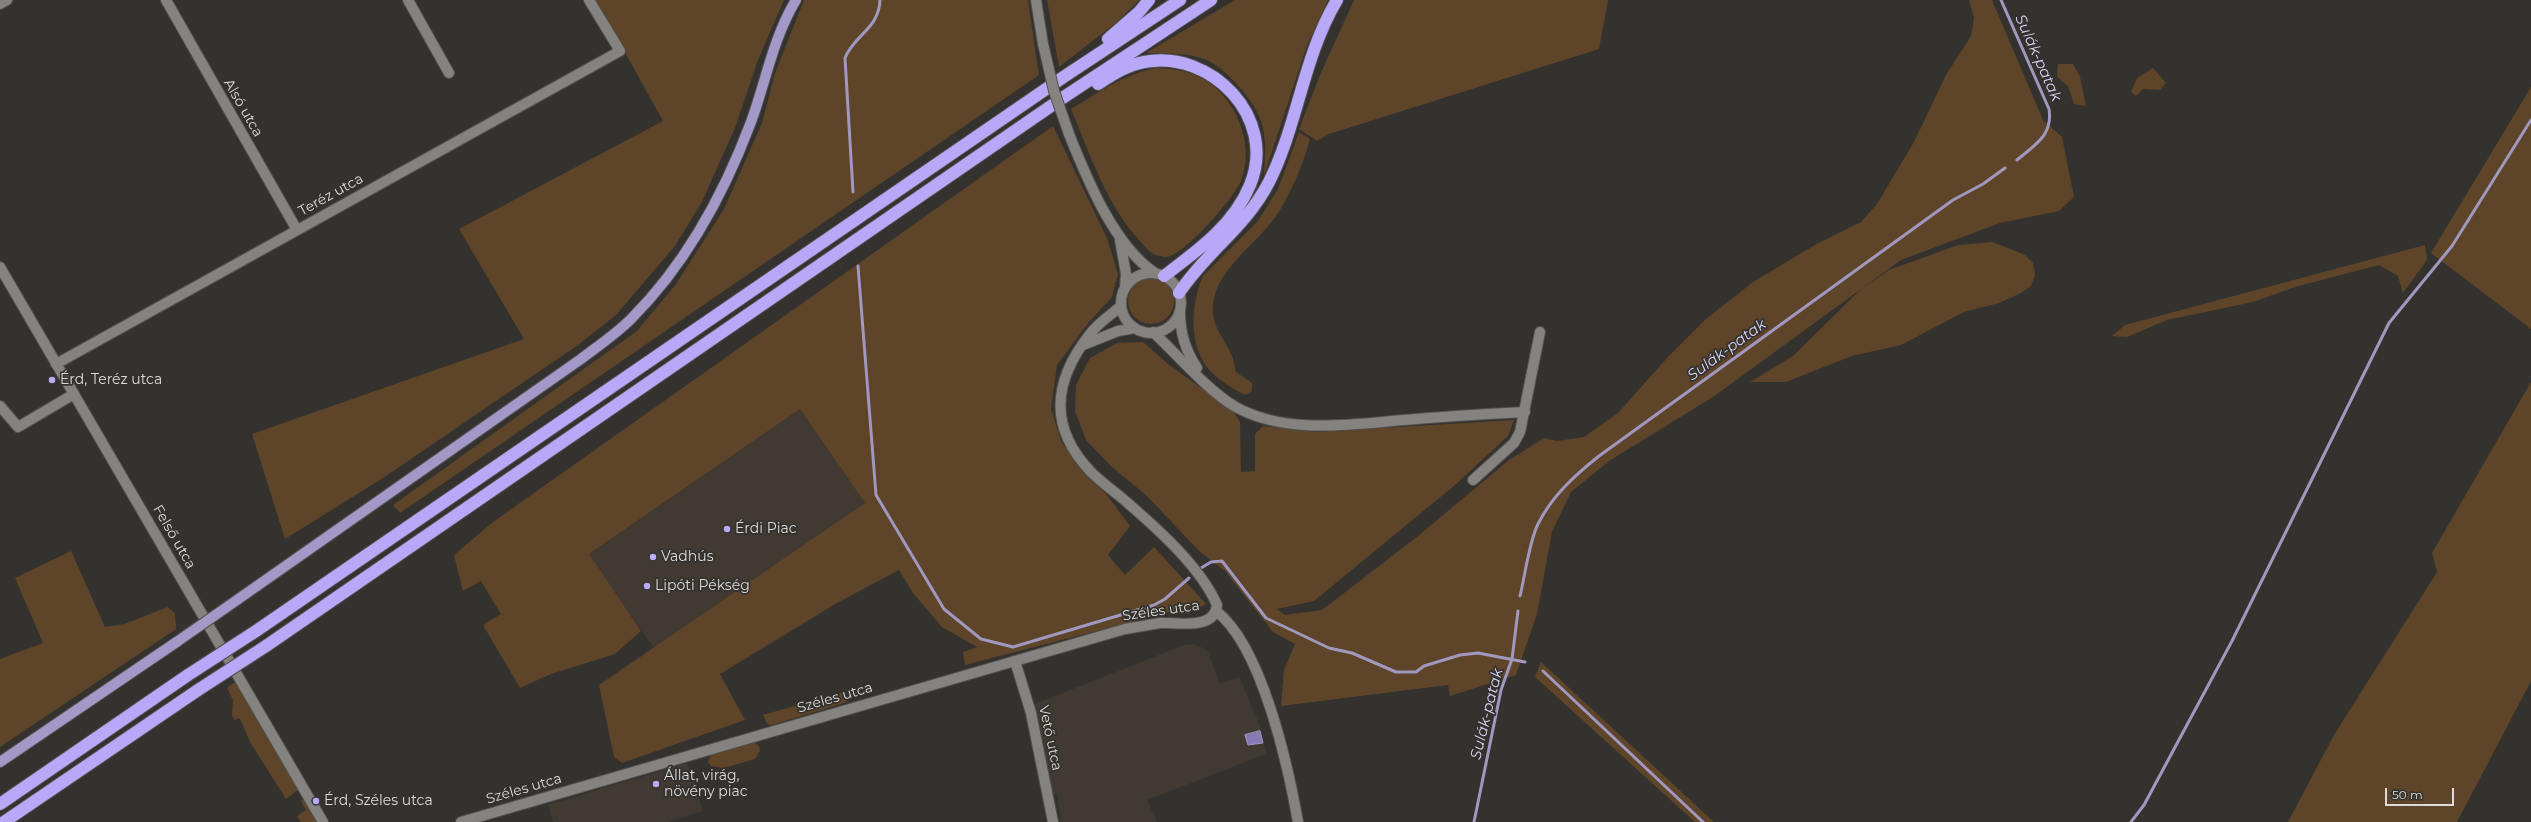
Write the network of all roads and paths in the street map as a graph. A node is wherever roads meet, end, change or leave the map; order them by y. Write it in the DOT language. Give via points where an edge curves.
graph roads {
  1 [pos="7,0"];
  2 [pos="166,0"];
  3 [pos="408,0"];
  4 [pos="589,0"];
  5 [pos="796,0"];
  6 [pos="1036,0"];
  7 [pos="1149,0"];
  8 [pos="1180,0"];
  9 [pos="1211,0"];
  10 [pos="1337,0"];
  11 [pos="0,4"];
  12 [pos="449,73"];
  13 [pos="1065,76"];
  14 [pos="1067,95"];
  15 [pos="297,230"];
  16 [pos="1119,236"];
  17 [pos="0,267"];
  18 [pos="1160,274"];
  19 [pos="1125,288"];
  20 [pos="1179,293"];
  21 [pos="1121,306"];
  22 [pos="1180,311"];
  23 [pos="1135,328"];
  24 [pos="1153,332"];
  25 [pos="1540,332"];
  26 [pos="1083,345"];
  27 [pos="56,364"];
  28 [pos="1202,379"];
  29 [pos="74,394"];
  30 [pos="0,406"];
  31 [pos="1525,412"];
  32 [pos="1473,480"];
  33 [pos="1216,611"];
  34 [pos="1015,661"];
  35 [pos="0,762"];
  36 [pos="0,804"];
  37 [pos="4,822"];
  38 [pos="323,822"];
  39 [pos="461,822"];
  40 [pos="1053,822"];
  41 [pos="1298,822"];
  1 -- 11 [label="street"];
  2 -- 15 [label="street, Alsó utca"];
  3 -- 12 [label="street"];
  4 -- 15 [label="street, Teréz utca" via="620,51"];
  5 -- 35 [label="main road, bridge" via="778,37 752,121 713,209 673,269 631,319 575,363 178,641"];
  6 -- 16 [label="street, bridge" via="1054,91 1069,134"];
  7 -- 13 [label="highway" via="1129,21"];
  8 -- 13 [label="highway"];
  9 -- 14 [label="highway"];
  10 -- 20 [label="highway" via="1312,50 1283,147 1261,197 1243,223 1192,273"];
  13 -- 36 [label="highway, bridge"];
  14 -- 18 [label="highway" via="1094,86 1135,64 1172,61 1198,66 1212,74 1244,107 1251,124 1255,150 1254,176 1247,192 1231,218 1219,230"];
  14 -- 37 [label="highway, bridge" via="266,646"];
  15 -- 27 [label="street, Teréz utca"];
  16 -- 18 [label="street" via="1132,254"];
  16 -- 19 [label="street" via="1126,274"];
  17 -- 27 [label="street, Felső utca"];
  18 -- 19 [label="street" via="1138,276"];
  18 -- 20 [label="street" via="1176,286"];
  19 -- 21 [label="street"];
  20 -- 22 [label="street"];
  21 -- 23 [label="street" via="1128,322"];
  21 -- 26 [label="street" via="1090,334"];
  22 -- 24 [label="street" via="1170,326"];
  22 -- 28 [label="street" via="1180,333"];
  23 -- 24 [label="street"];
  23 -- 26 [label="street" via="1118,331"];
  24 -- 28 [label="street"];
  25 -- 31 [label="street"];
  26 -- 33 [label="street" via="1073,357 1062,386 1060,411 1067,438 1093,473 1154,527 1183,558 1213,597"];
  27 -- 29 [label="street, Felső utca"];
  28 -- 31 [label="street" via="1228,401 1252,414 1302,425 1338,425"];
  29 -- 30 [label="street" via="18,427"];
  29 -- 38 [label="street, Felső utca"];
  31 -- 32 [label="street" via="1514,443"];
  33 -- 34 [label="street, Széles utca" via="1211,618 1202,622 1162,623 1126,629"];
  33 -- 41 [label="street" via="1227,619 1242,643 1269,704 1284,753"];
  34 -- 39 [label="street, Széles utca"];
  34 -- 40 [label="street, Vető utca" via="1031,713"];
}
